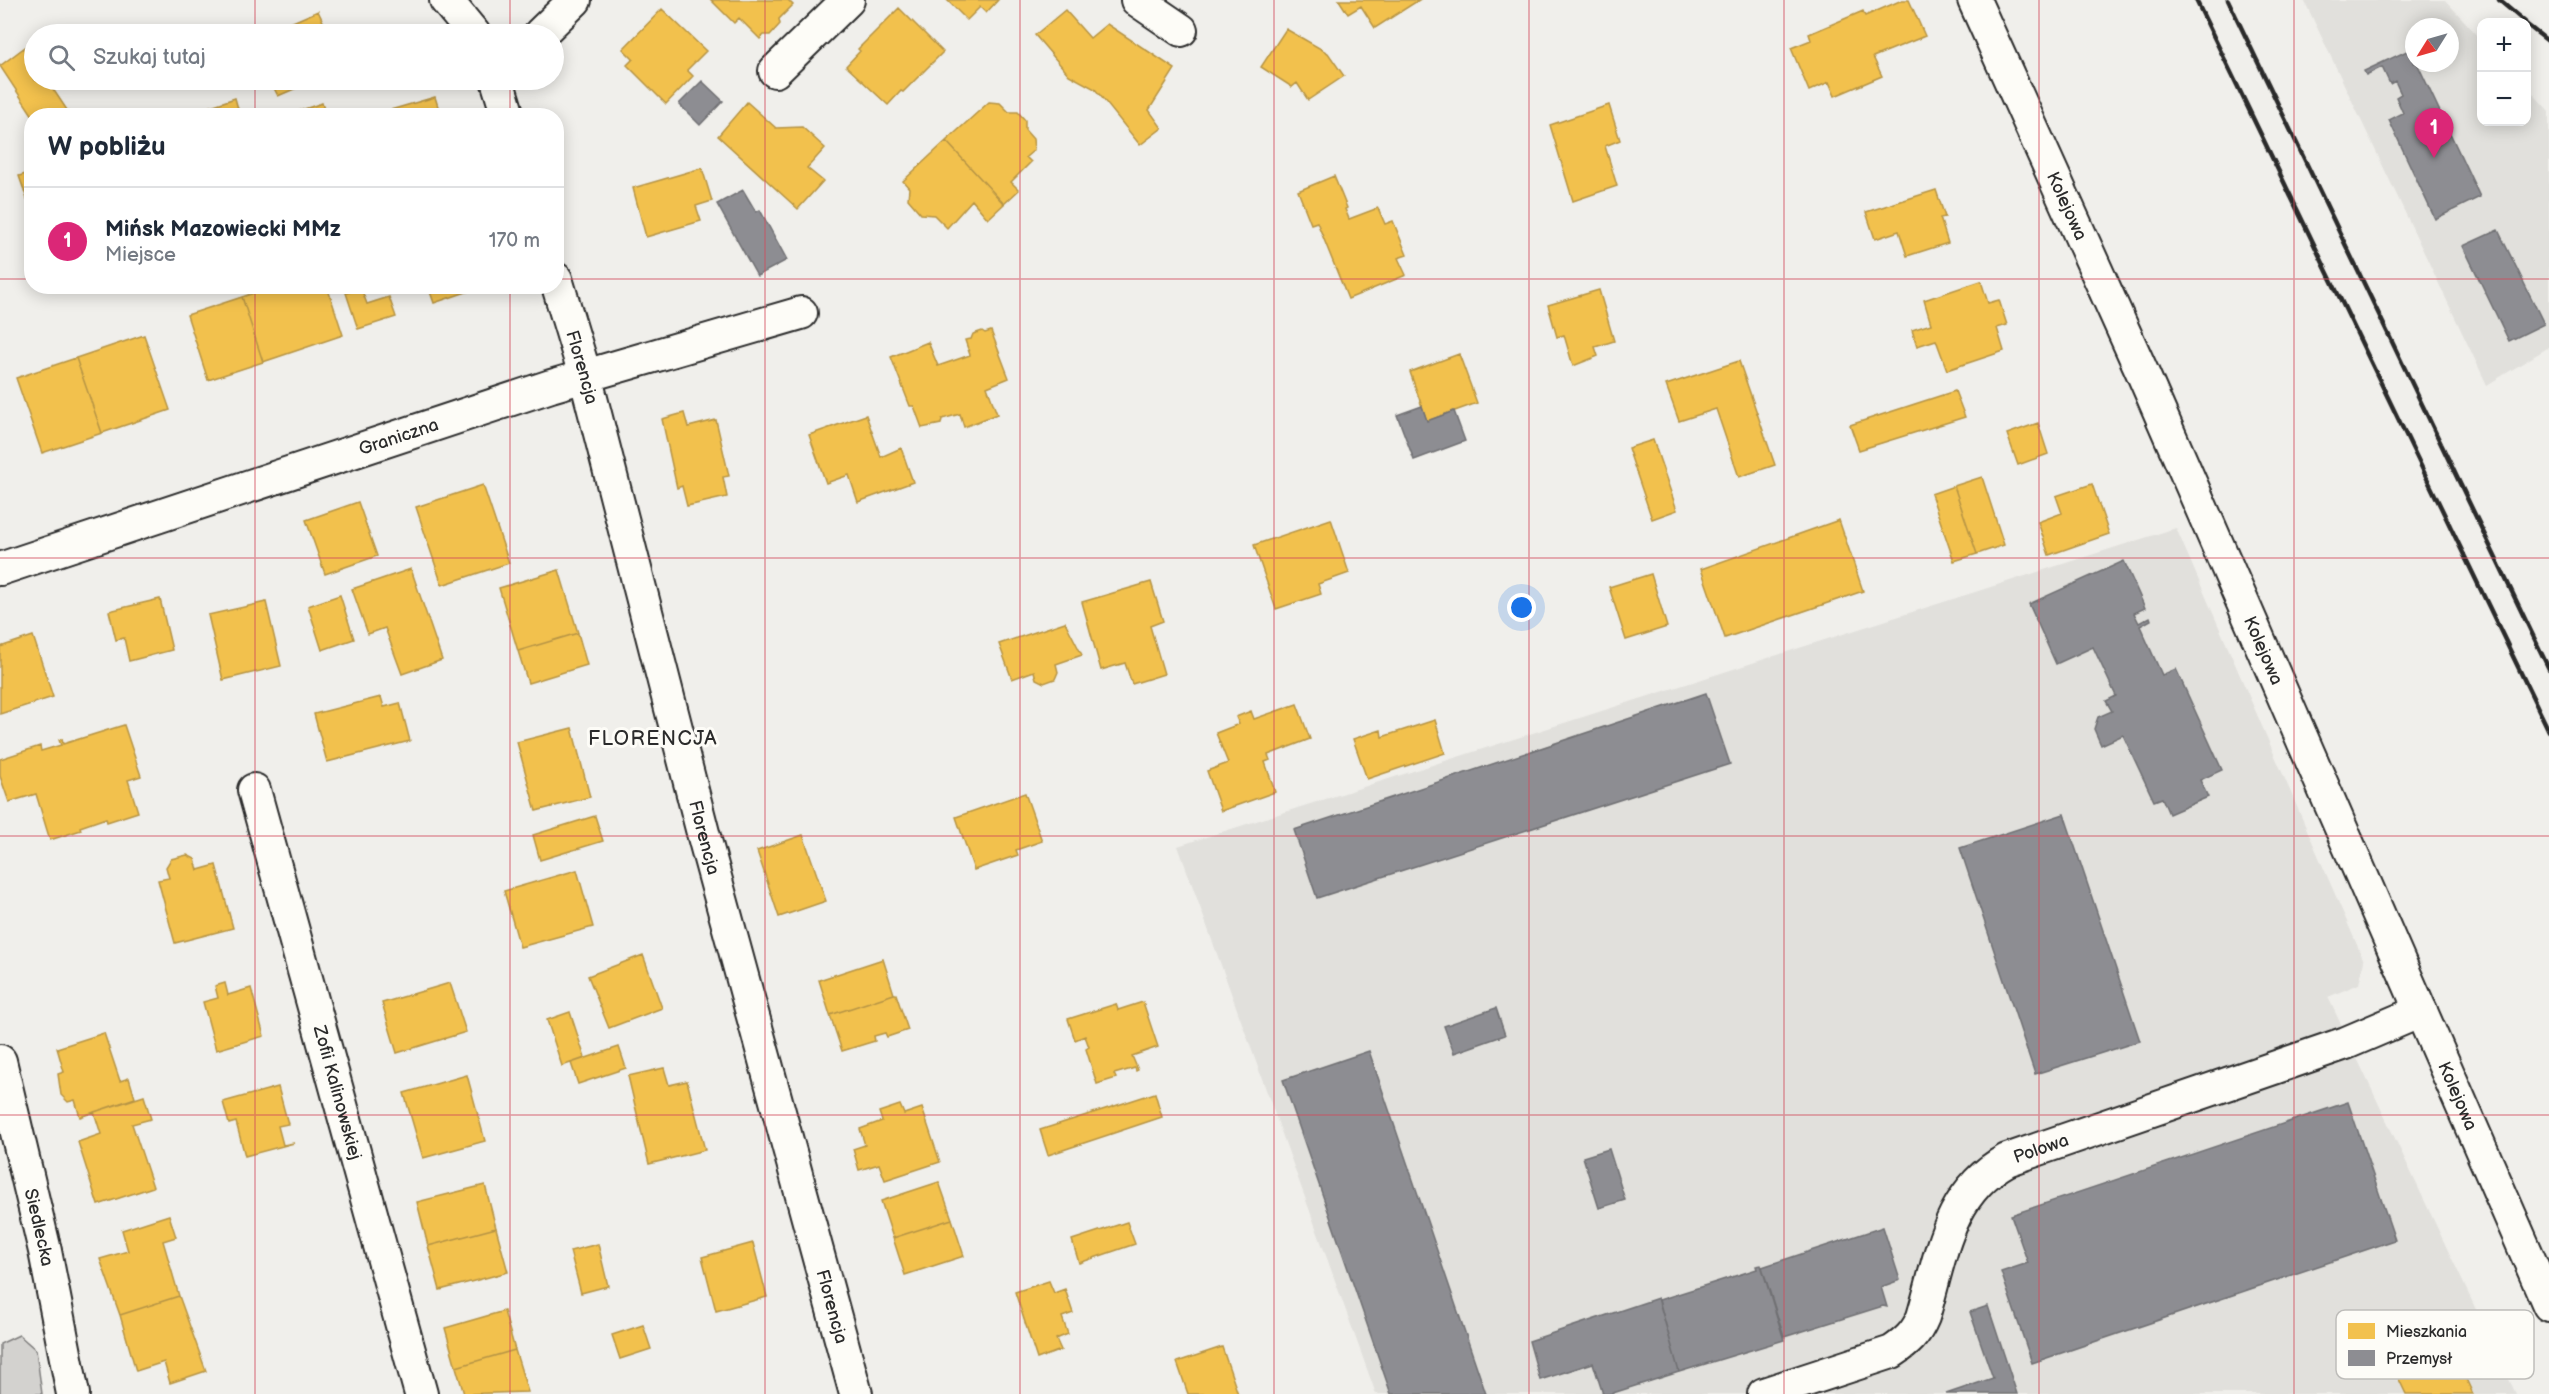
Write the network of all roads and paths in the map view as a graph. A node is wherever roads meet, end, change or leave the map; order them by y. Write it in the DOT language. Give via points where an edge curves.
graph roads {
  1 [pos="446,0"];
  2 [pos="574,0"];
  3 [pos="848,0"];
  4 [pos="1137,0"];
  5 [pos="1974,0"];
  6 [pos="466,24"];
  7 [pos="550,24"];
  8 [pos="1181,30"];
  9 [pos="776,70"];
  10 [pos="500,90"];
  11 [pos="506,108"];
  12 [pos="561,294"];
  13 [pos="801,313"];
  14 [pos="585,375"];
  15 [pos="0,568"];
  16 [pos="254,790"];
  17 [pos="2421,1011"];
  18 [pos="0,1061"];
  19 [pos="2549,1305"];
  20 [pos="73,1394"];
  21 [pos="421,1394"];
  22 [pos="856,1394"];
  23 [pos="1764,1394"];
  1 -- 6 [label="street"];
  2 -- 7 [label="street"];
  3 -- 9 [label="street"];
  4 -- 8 [label="street"];
  5 -- 17 [label="street, Kolejowa" via="2143,374"];
  10 -- 11 [label="street"];
  12 -- 14 [label="street, Florencja"];
  13 -- 14 [label="street, Graniczna"];
  14 -- 15 [label="street, Graniczna"];
  14 -- 22 [label="street, Florencja" via="703,833"];
  16 -- 21 [label="street, Zofii Kalinowskiej"];
  17 -- 19 [label="street, Kolejowa"];
  17 -- 23 [label="street, Polowa" via="2346,1043 2007,1160 1991,1169 1964,1198 1952,1218 1923,1317 1917,1332 1906,1343 1892,1352"];
  18 -- 20 [label="street, Siedlecka" via="45,1251"];
}
